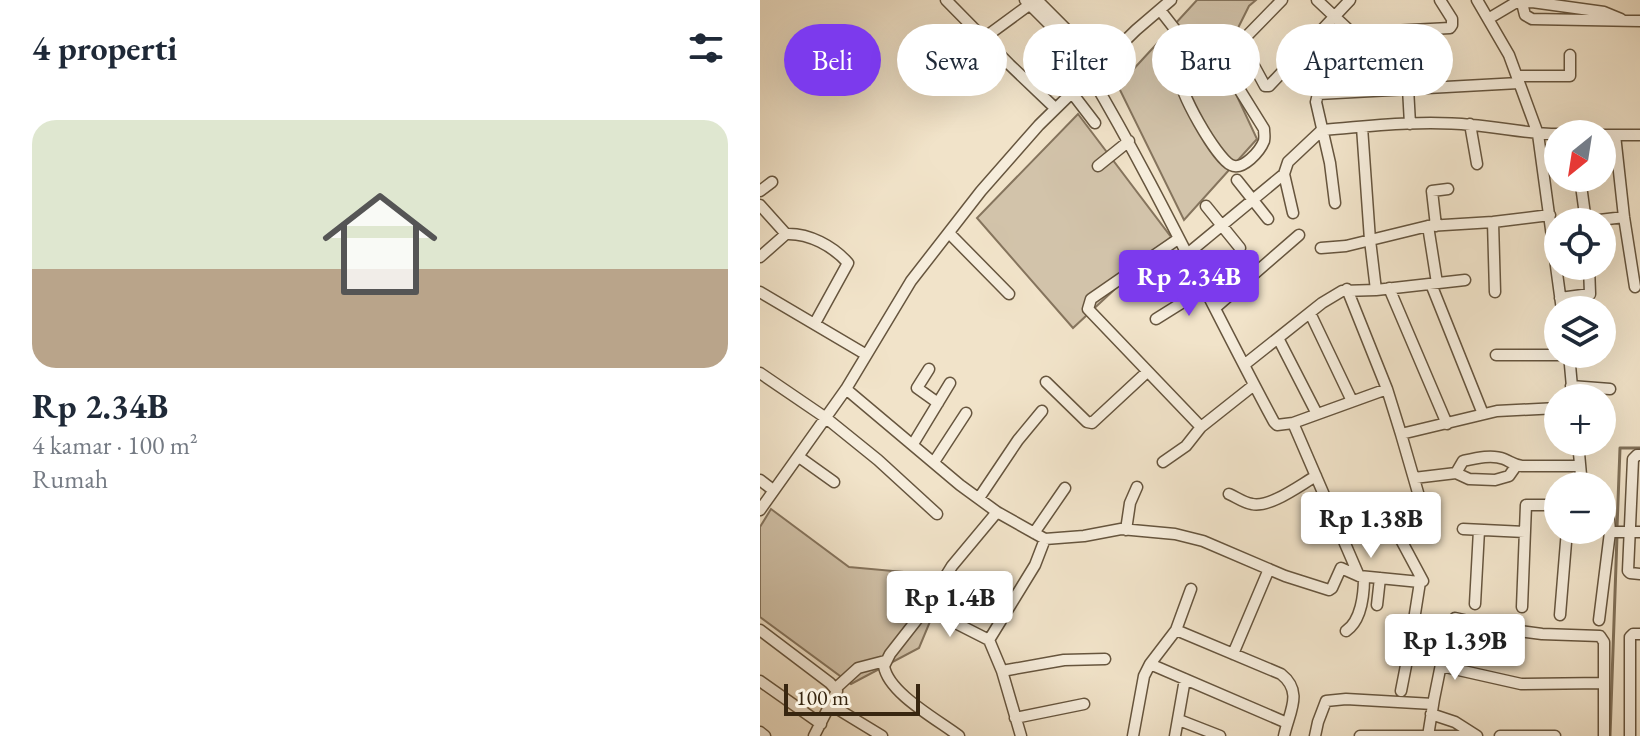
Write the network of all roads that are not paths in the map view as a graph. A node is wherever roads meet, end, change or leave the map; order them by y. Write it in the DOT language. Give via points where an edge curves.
graph roads {
  1 [pos="946,0"];
  2 [pos="1171,0"];
  3 [pos="1282,0"];
  4 [pos="1317,0"];
  5 [pos="1350,0"];
  6 [pos="1440,0"];
  7 [pos="1477,0"];
  8 [pos="1030,2"];
  9 [pos="1522,3"];
  10 [pos="1160,10"];
  11 [pos="1334,16"];
  12 [pos="1488,19"];
  13 [pos="1621,19"];
  14 [pos="1640,21"];
  15 [pos="970,24"];
  16 [pos="1002,24"];
  17 [pos="1051,24"];
  18 [pos="1171,24"];
  19 [pos="1342,24"];
  20 [pos="1452,24"];
  21 [pos="1136,32"];
  22 [pos="1570,55"];
  23 [pos="1007,61"];
  24 [pos="1518,79"];
  25 [pos="1453,84"];
  26 [pos="1069,96"];
  27 [pos="1074,96"];
  28 [pos="1107,96"];
  29 [pos="1187,96"];
  30 [pos="1244,96"];
  31 [pos="1318,96"];
  32 [pos="1408,96"];
  33 [pos="1055,108"];
  34 [pos="1095,123"];
  35 [pos="1410,124"];
  36 [pos="1470,124"];
  37 [pos="1362,127"];
  38 [pos="1322,130"];
  39 [pos="1538,134"];
  40 [pos="1544,134"];
  41 [pos="1616,135"];
  42 [pos="1640,135"];
  43 [pos="1129,141"];
  44 [pos="1616,144"];
  45 [pos="1477,164"];
  46 [pos="1098,166"];
  47 [pos="1284,174"];
  48 [pos="1237,180"];
  49 [pos="772,182"];
  50 [pos="1448,189"];
  51 [pos="760,191"];
  52 [pos="1253,200"];
  53 [pos="1335,203"];
  54 [pos="760,205"];
  55 [pos="1206,206"];
  56 [pos="1551,208"];
  57 [pos="1293,213"];
  58 [pos="1624,217"];
  59 [pos="1616,218"];
  60 [pos="1268,219"];
  61 [pos="1544,221"];
  62 [pos="1493,222"];
  63 [pos="1432,226"];
  64 [pos="1222,227"];
  65 [pos="949,233"];
  66 [pos="786,234"];
  67 [pos="1299,235"];
  68 [pos="1178,239"];
  69 [pos="1370,240"];
  70 [pos="1240,248"];
  71 [pos="1321,248"];
  72 [pos="1186,255"];
  73 [pos="760,257"];
  74 [pos="1465,280"];
  75 [pos="1590,280"];
  76 [pos="1434,284"];
  77 [pos="1635,287"];
  78 [pos="1389,288"];
  79 [pos="1204,289"];
  80 [pos="1347,289"];
  81 [pos="1376,290"];
  82 [pos="760,292"];
  83 [pos="1495,292"];
  84 [pos="1009,294"];
  85 [pos="1583,296"];
  86 [pos="1215,308"];
  87 [pos="1310,313"];
  88 [pos="1156,319"];
  89 [pos="815,323"];
  90 [pos="1278,338"];
  91 [pos="865,354"];
  92 [pos="1544,354"];
  93 [pos="1496,355"];
  94 [pos="1244,365"];
  95 [pos="929,369"];
  96 [pos="1147,372"];
  97 [pos="761,377"];
  98 [pos="1046,382"];
  99 [pos="950,383"];
  100 [pos="1254,385"];
  101 [pos="846,389"];
  102 [pos="1387,389"];
  103 [pos="1352,401"];
  104 [pos="938,403"];
  105 [pos="1544,409"];
  106 [pos="1042,411"];
  107 [pos="966,413"];
  108 [pos="1317,414"];
  109 [pos="1483,414"];
  110 [pos="826,418"];
  111 [pos="1293,423"];
  112 [pos="1447,424"];
  113 [pos="1201,427"];
  114 [pos="1401,434"];
  115 [pos="913,444"];
  116 [pos="1640,455"];
  117 [pos="1579,456"];
  118 [pos="799,457"];
  119 [pos="934,462"];
  120 [pos="1163,462"];
  121 [pos="1516,466"];
  122 [pos="1580,466"];
  123 [pos="1581,472"];
  124 [pos="1456,473"];
  125 [pos="1316,476"];
  126 [pos="1414,478"];
  127 [pos="760,480"];
  128 [pos="834,482"];
  129 [pos="1137,487"];
  130 [pos="1065,488"];
  131 [pos="773,490"];
  132 [pos="1636,490"];
  133 [pos="1229,494"];
  134 [pos="979,498"];
  135 [pos="1421,503"];
  136 [pos="1544,505"];
  137 [pos="760,510"];
  138 [pos="997,512"];
  139 [pos="937,514"];
  140 [pos="1393,525"];
  141 [pos="1463,529"];
  142 [pos="1126,530"];
  143 [pos="1479,530"];
  144 [pos="1525,532"];
  145 [pos="1624,532"];
  146 [pos="1034,533"];
  147 [pos="1045,539"];
  148 [pos="1566,544"];
  149 [pos="1269,569"];
  150 [pos="1640,574"];
  151 [pos="1361,577"];
  152 [pos="1380,578"];
  153 [pos="1420,582"];
  154 [pos="1191,589"];
  155 [pos="1475,604"];
  156 [pos="1377,605"];
  157 [pos="1522,607"];
  158 [pos="926,608"];
  159 [pos="1560,615"];
  160 [pos="1599,620"];
  161 [pos="760,630"];
  162 [pos="1176,630"];
  163 [pos="1346,631"];
  164 [pos="1640,634"];
  165 [pos="989,640"];
  166 [pos="1233,654"];
  167 [pos="1105,659"];
  168 [pos="885,661"];
  169 [pos="1150,664"];
  170 [pos="1441,666"];
  171 [pos="1002,671"];
  172 [pos="1185,679"];
  173 [pos="760,681"];
  174 [pos="1604,683"];
  175 [pos="1635,684"];
  176 [pos="836,688"];
  177 [pos="1401,691"];
  178 [pos="1084,704"];
  179 [pos="831,705"];
  180 [pos="1432,709"];
  181 [pos="1015,718"];
  182 [pos="1179,720"];
  183 [pos="1287,723"];
  184 [pos="821,724"];
  185 [pos="760,732"];
  186 [pos="765,736"];
  187 [pos="814,736"];
  188 [pos="882,736"];
  189 [pos="959,736"];
  190 [pos="1021,736"];
  191 [pos="1133,736"];
  192 [pos="1175,736"];
  193 [pos="1220,736"];
  194 [pos="1284,736"];
  195 [pos="1315,736"];
  196 [pos="1360,736"];
  197 [pos="1428,736"];
  198 [pos="1471,736"];
  199 [pos="1477,736"];
  200 [pos="1500,736"];
  201 [pos="1555,736"];
  202 [pos="1604,736"];
  203 [pos="1630,736"];
  1 -- 15 [label="street"];
  2 -- 10 [label="street"];
  3 -- 11 [label="street" via="1241,42 1265,86"];
  4 -- 11 [label="street"];
  5 -- 11 [label="street"];
  6 -- 20 [label="street"];
  7 -- 12 [label="street"];
  8 -- 16 [label="street"];
  8 -- 17 [label="street"];
  9 -- 12 [label="street"];
  9 -- 13 [label="street" via="1604,12"];
  9 -- 13 [label="street" via="1532,19"];
  10 -- 18 [label="street"];
  10 -- 21 [label="street"];
  11 -- 19 [label="street"];
  12 -- 24 [label="street"];
  13 -- 14 [label="street"];
  22 -- 24 [label="street" via="1570,76"];
  23 -- 33 [label="street"];
  24 -- 25 [label="street"];
  24 -- 39 [label="street"];
  26 -- 33 [label="street"];
  27 -- 34 [label="street"];
  28 -- 43 [label="street"];
  29 -- 30 [label="street" via="1209,139 1234,166 1249,160 1265,134"];
  31 -- 38 [label="street"];
  32 -- 35 [label="street"];
  33 -- 65 [label="street"];
  35 -- 36 [label="street"];
  35 -- 37 [label="street"];
  36 -- 39 [label="street"];
  36 -- 45 [label="street"];
  37 -- 38 [label="street"];
  37 -- 69 [label="street"];
  38 -- 47 [label="street" via="1288,162"];
  38 -- 53 [label="street"];
  39 -- 40 [label="street"];
  39 -- 56 [label="street"];
  41 -- 42 [label="street"];
  43 -- 46 [label="street"];
  43 -- 68 [label="street"];
  44 -- 58 [label="street"];
  47 -- 52 [label="street"];
  47 -- 57 [label="street"];
  48 -- 52 [label="street"];
  49 -- 51 [label="street"];
  50 -- 63 [label="street" via="1432,191"];
  52 -- 60 [label="street"];
  52 -- 64 [label="street"];
  54 -- 66 [label="street"];
  55 -- 64 [label="street"];
  58 -- 59 [label="street"];
  58 -- 77 [label="street"];
  61 -- 62 [label="street"];
  62 -- 63 [label="street"];
  62 -- 83 [label="street"];
  63 -- 69 [label="street"];
  63 -- 76 [label="street"];
  64 -- 70 [label="street"];
  64 -- 72 [label="street"];
  65 -- 84 [label="street"];
  65 -- 91 [label="street"];
  66 -- 73 [label="street"];
  66 -- 89 [label="street" via="811,238 848,263"];
  67 -- 86 [label="street"];
  68 -- 72 [label="street"];
  68 -- 96 [label="street" via="1089,303 1088,309"];
  69 -- 71 [label="street"];
  69 -- 81 [label="street"];
  72 -- 79 [label="street"];
  74 -- 76 [label="street"];
  75 -- 85 [label="street" via="1591,293"];
  76 -- 78 [label="street"];
  76 -- 109 [label="street"];
  78 -- 81 [label="street"];
  78 -- 112 [label="street"];
  79 -- 86 [label="street"];
  79 -- 88 [label="street"];
  80 -- 81 [label="street"];
  80 -- 87 [label="street"];
  80 -- 102 [label="street"];
  82 -- 89 [label="street"];
  86 -- 94 [label="street"];
  87 -- 90 [label="street"];
  87 -- 103 [label="street"];
  89 -- 91 [label="street"];
  90 -- 94 [label="street"];
  90 -- 108 [label="street"];
  91 -- 101 [label="street"];
  92 -- 93 [label="street"];
  94 -- 100 [label="street"];
  95 -- 104 [label="street" via="917,388"];
  96 -- 98 [label="street" via="1092,423"];
  96 -- 113 [label="street"];
  97 -- 110 [label="street"];
  99 -- 104 [label="street"];
  100 -- 111 [label="street" via="1275,424"];
  100 -- 113 [label="street"];
  101 -- 110 [label="street"];
  101 -- 115 [label="street"];
  102 -- 103 [label="street"];
  102 -- 114 [label="street"];
  103 -- 108 [label="street"];
  104 -- 115 [label="street"];
  105 -- 109 [label="street"];
  106 -- 134 [label="street"];
  107 -- 119 [label="street"];
  108 -- 111 [label="street"];
  109 -- 112 [label="street"];
  110 -- 118 [label="street"];
  110 -- 139 [label="street"];
  111 -- 125 [label="street"];
  112 -- 114 [label="street"];
  113 -- 120 [label="street"];
  114 -- 126 [label="street"];
  115 -- 119 [label="street"];
  116 -- 132 [label="street" via="1633,459"];
  117 -- 122 [label="street"];
  118 -- 128 [label="street"];
  118 -- 131 [label="street"];
  119 -- 134 [label="street"];
  121 -- 122 [label="street"];
  121 -- 124 [label="street" via="1509,476 1495,480"];
  121 -- 124 [label="street" via="1503,458 1483,457 1463,461"];
  122 -- 123 [label="street"];
  124 -- 126 [label="street"];
  125 -- 133 [label="street" via="1258,505"];
  125 -- 151 [label="street"];
  126 -- 135 [label="street"];
  127 -- 131 [label="street"];
  129 -- 142 [label="street"];
  130 -- 146 [label="street"];
  131 -- 137 [label="street"];
  132 -- 145 [label="street"];
  134 -- 138 [label="street"];
  136 -- 144 [label="street" via="1526,505"];
  138 -- 146 [label="street"];
  138 -- 158 [label="street" via="952,566"];
  140 -- 153 [label="street"];
  141 -- 143 [label="street"];
  142 -- 147 [label="street"];
  142 -- 149 [label="street" via="1203,541"];
  143 -- 144 [label="street"];
  143 -- 155 [label="street"];
  144 -- 157 [label="street"];
  145 -- 150 [label="street" via="1628,571"];
  145 -- 160 [label="street"];
  146 -- 147 [label="street"];
  147 -- 165 [label="street"];
  148 -- 159 [label="street"];
  149 -- 151 [label="street" via="1329,590 1340,568"];
  149 -- 166 [label="street"];
  151 -- 152 [label="street"];
  151 -- 163 [label="street" via="1358,616"];
  152 -- 153 [label="street"];
  152 -- 156 [label="street"];
  153 -- 177 [label="street"];
  154 -- 162 [label="street"];
  158 -- 165 [label="street"];
  158 -- 168 [label="street"];
  161 -- 176 [label="street"];
  162 -- 166 [label="street"];
  162 -- 169 [label="street"];
  164 -- 175 [label="street" via="1630,637"];
  165 -- 171 [label="street"];
  166 -- 183 [label="street" via="1288,680 1295,694"];
  167 -- 171 [label="street"];
  168 -- 176 [label="street" via="858,668"];
  168 -- 189 [label="street" via="885,672 898,689"];
  169 -- 172 [label="street"];
  169 -- 191 [label="street"];
  170 -- 174 [label="street" via="1521,684"];
  170 -- 174 [label="street" via="1455,618 1542,634 1600,636"];
  170 -- 180 [label="street"];
  171 -- 181 [label="street"];
  172 -- 182 [label="street"];
  172 -- 183 [label="street"];
  173 -- 184 [label="street"];
  174 -- 202 [label="street"];
  175 -- 203 [label="street"];
  176 -- 179 [label="street"];
  178 -- 181 [label="street"];
  179 -- 184 [label="street"];
  179 -- 188 [label="street"];
  180 -- 195 [label="street" via="1326,701"];
  180 -- 197 [label="street"];
  180 -- 199 [label="street"];
  181 -- 190 [label="street"];
  182 -- 192 [label="street"];
  182 -- 193 [label="street"];
  183 -- 194 [label="street"];
  184 -- 187 [label="street"];
  185 -- 186 [label="street"];
  196 -- 197 [label="street"];
  197 -- 198 [label="street"];
  200 -- 201 [label="street"];
}
